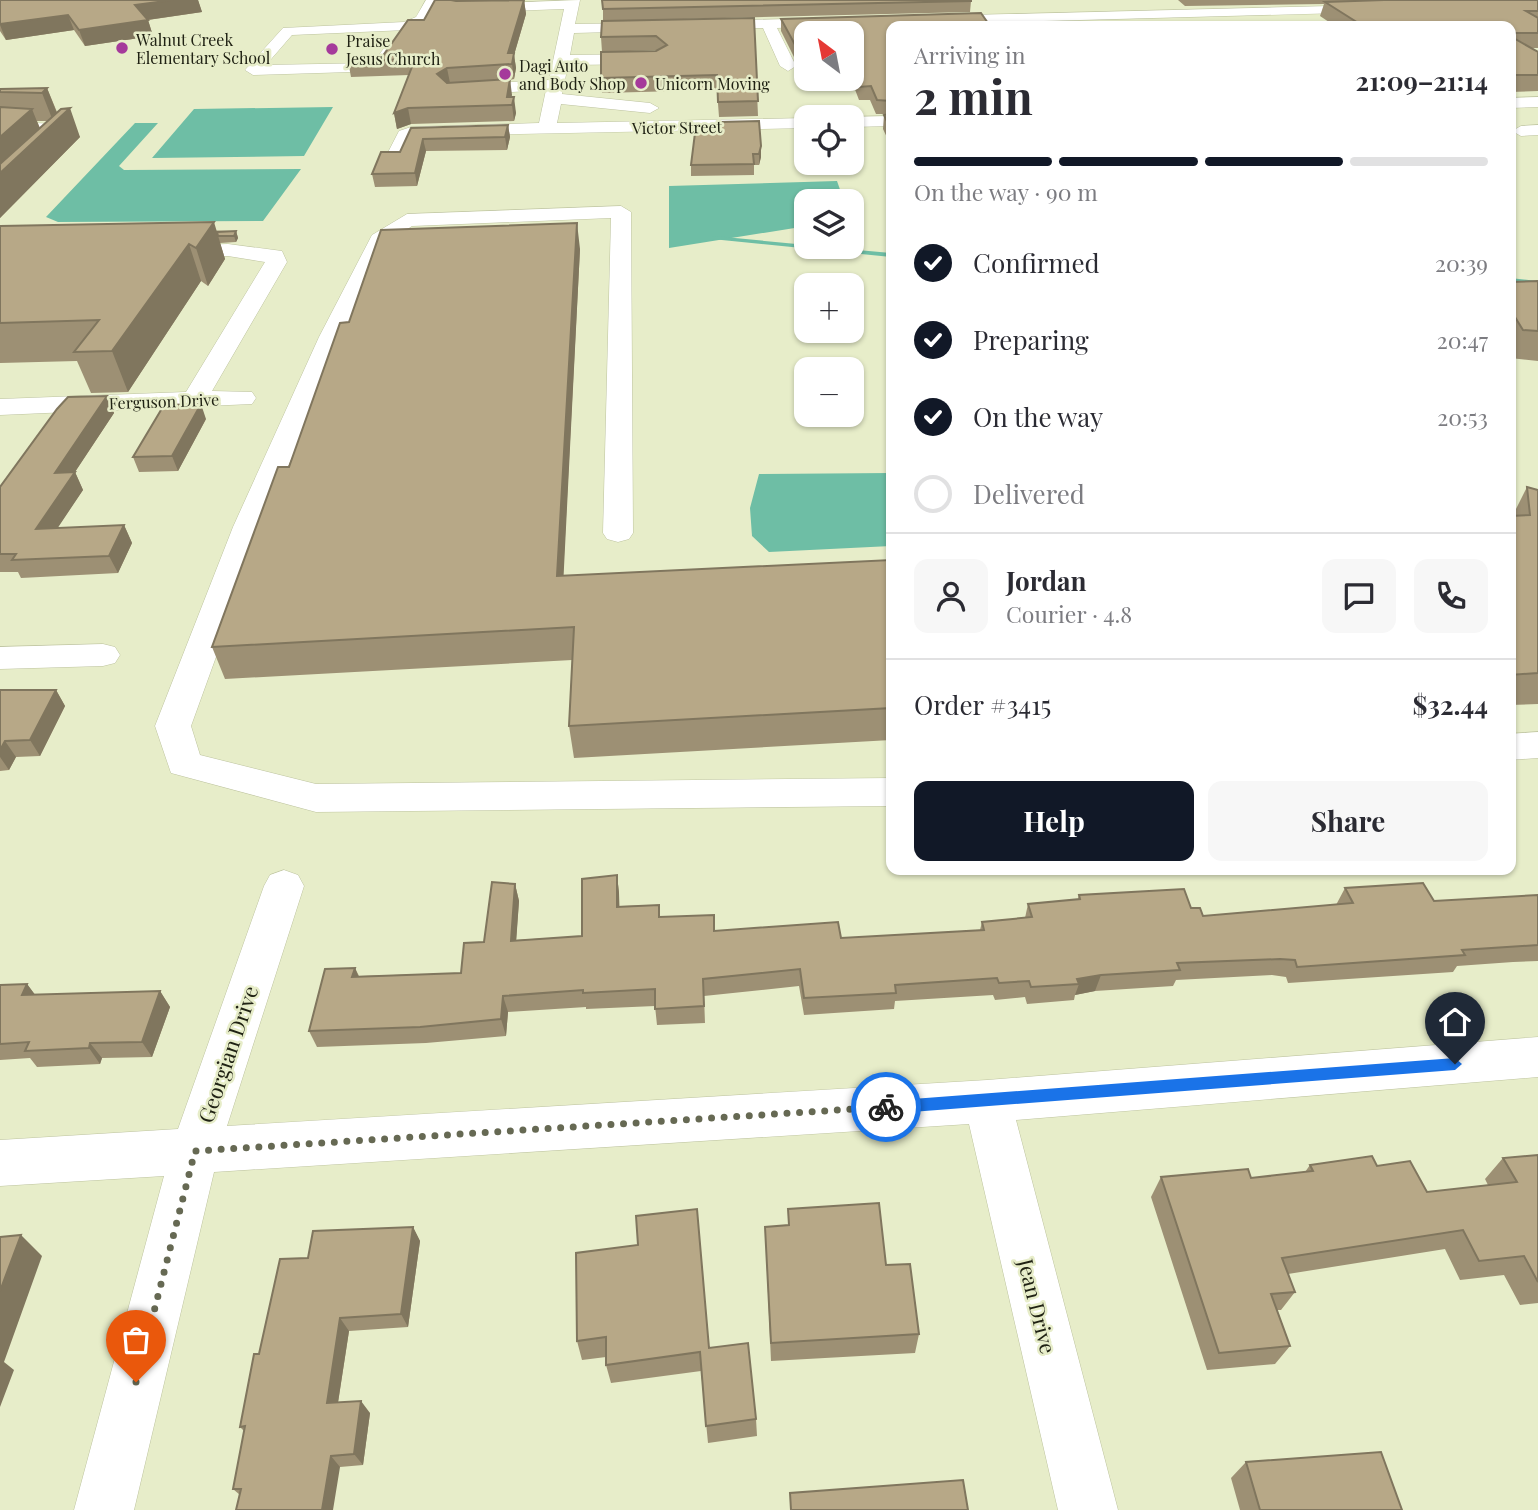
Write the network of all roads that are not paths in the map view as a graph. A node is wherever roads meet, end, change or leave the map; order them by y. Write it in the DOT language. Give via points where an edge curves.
graph roads {
  1 [pos="433,0"];
  2 [pos="1353,0"];
  3 [pos="573,2"];
  4 [pos="459,9"];
  5 [pos="1227,13"];
  6 [pos="840,21"];
  7 [pos="1054,21"];
  8 [pos="1243,21"];
  9 [pos="768,24"];
  10 [pos="406,26"];
  11 [pos="662,26"];
  12 [pos="688,26"];
  13 [pos="568,29"];
  14 [pos="657,58"];
  15 [pos="561,60"];
  16 [pos="788,66"];
  17 [pos="450,90"];
  18 [pos="553,91"];
  19 [pos="1538,102"];
  20 [pos="1516,103"];
  21 [pos="886,121"];
  22 [pos="864,122"];
  23 [pos="794,123"];
  24 [pos="0,127"];
  25 [pos="661,127"];
  26 [pos="547,129"];
  27 [pos="393,160"];
  28 [pos="0,193"];
  29 [pos="148,253"];
  30 [pos="243,398"];
  31 [pos="194,400"];
  32 [pos="8,406"];
  33 [pos="0,428"];
  34 [pos="618,533"];
  35 [pos="103,655"];
  36 [pos="0,658"];
  37 [pos="1538,745"];
  38 [pos="1516,747"];
  39 [pos="886,792"];
  40 [pos="284,886"];
  41 [pos="1538,1058"];
  42 [pos="987,1101"];
  43 [pos="195,1151"];
  44 [pos="0,1163"];
  45 [pos="104,1510"];
  46 [pos="1088,1510"];
  1 -- 10 [label="street" via="421,20"];
  2 -- 5 [label="street" via="1374,9"];
  3 -- 4 [label="street"];
  3 -- 13 [label="street"];
  5 -- 7 [label="street"];
  5 -- 8 [label="street"];
  6 -- 9 [label="street" via="810,17"];
  9 -- 12 [label="street"];
  9 -- 16 [label="street"];
  10 -- 10 [label="street" via="377,68 253,70 286,23"];
  11 -- 13 [label="street"];
  13 -- 15 [label="street"];
  14 -- 15 [label="street"];
  15 -- 18 [label="street"];
  17 -- 18 [label="street"];
  18 -- 25 [label="street" via="649,106"];
  18 -- 26 [label="street"];
  19 -- 20 [label="street"];
  21 -- 22 [label="street"];
  23 -- 25 [label="street, Victor Street"];
  24 -- 28 [label="street" via="64,129"];
  25 -- 26 [label="street, Victor Street"];
  26 -- 27 [label="street" via="417,131 405,135"];
  29 -- 31 [label="street" via="228,250 274,256 276,262"];
  30 -- 31 [label="street, Ferguson Drive"];
  31 -- 32 [label="street, Ferguson Drive"];
  32 -- 33 [label="street"];
  34 -- 39 [label="street" via="621,212 407,220 379,239 248,527 173,726 184,764 316,798"];
  35 -- 36 [label="street"];
  37 -- 38 [label="street"];
  40 -- 43 [label="street, Georgian Drive"];
  41 -- 42 [label="street"];
  42 -- 43 [label="street"];
  42 -- 46 [label="street, Jean Drive"];
  43 -- 44 [label="street"];
  43 -- 45 [label="street, Georgian Drive"];
}
